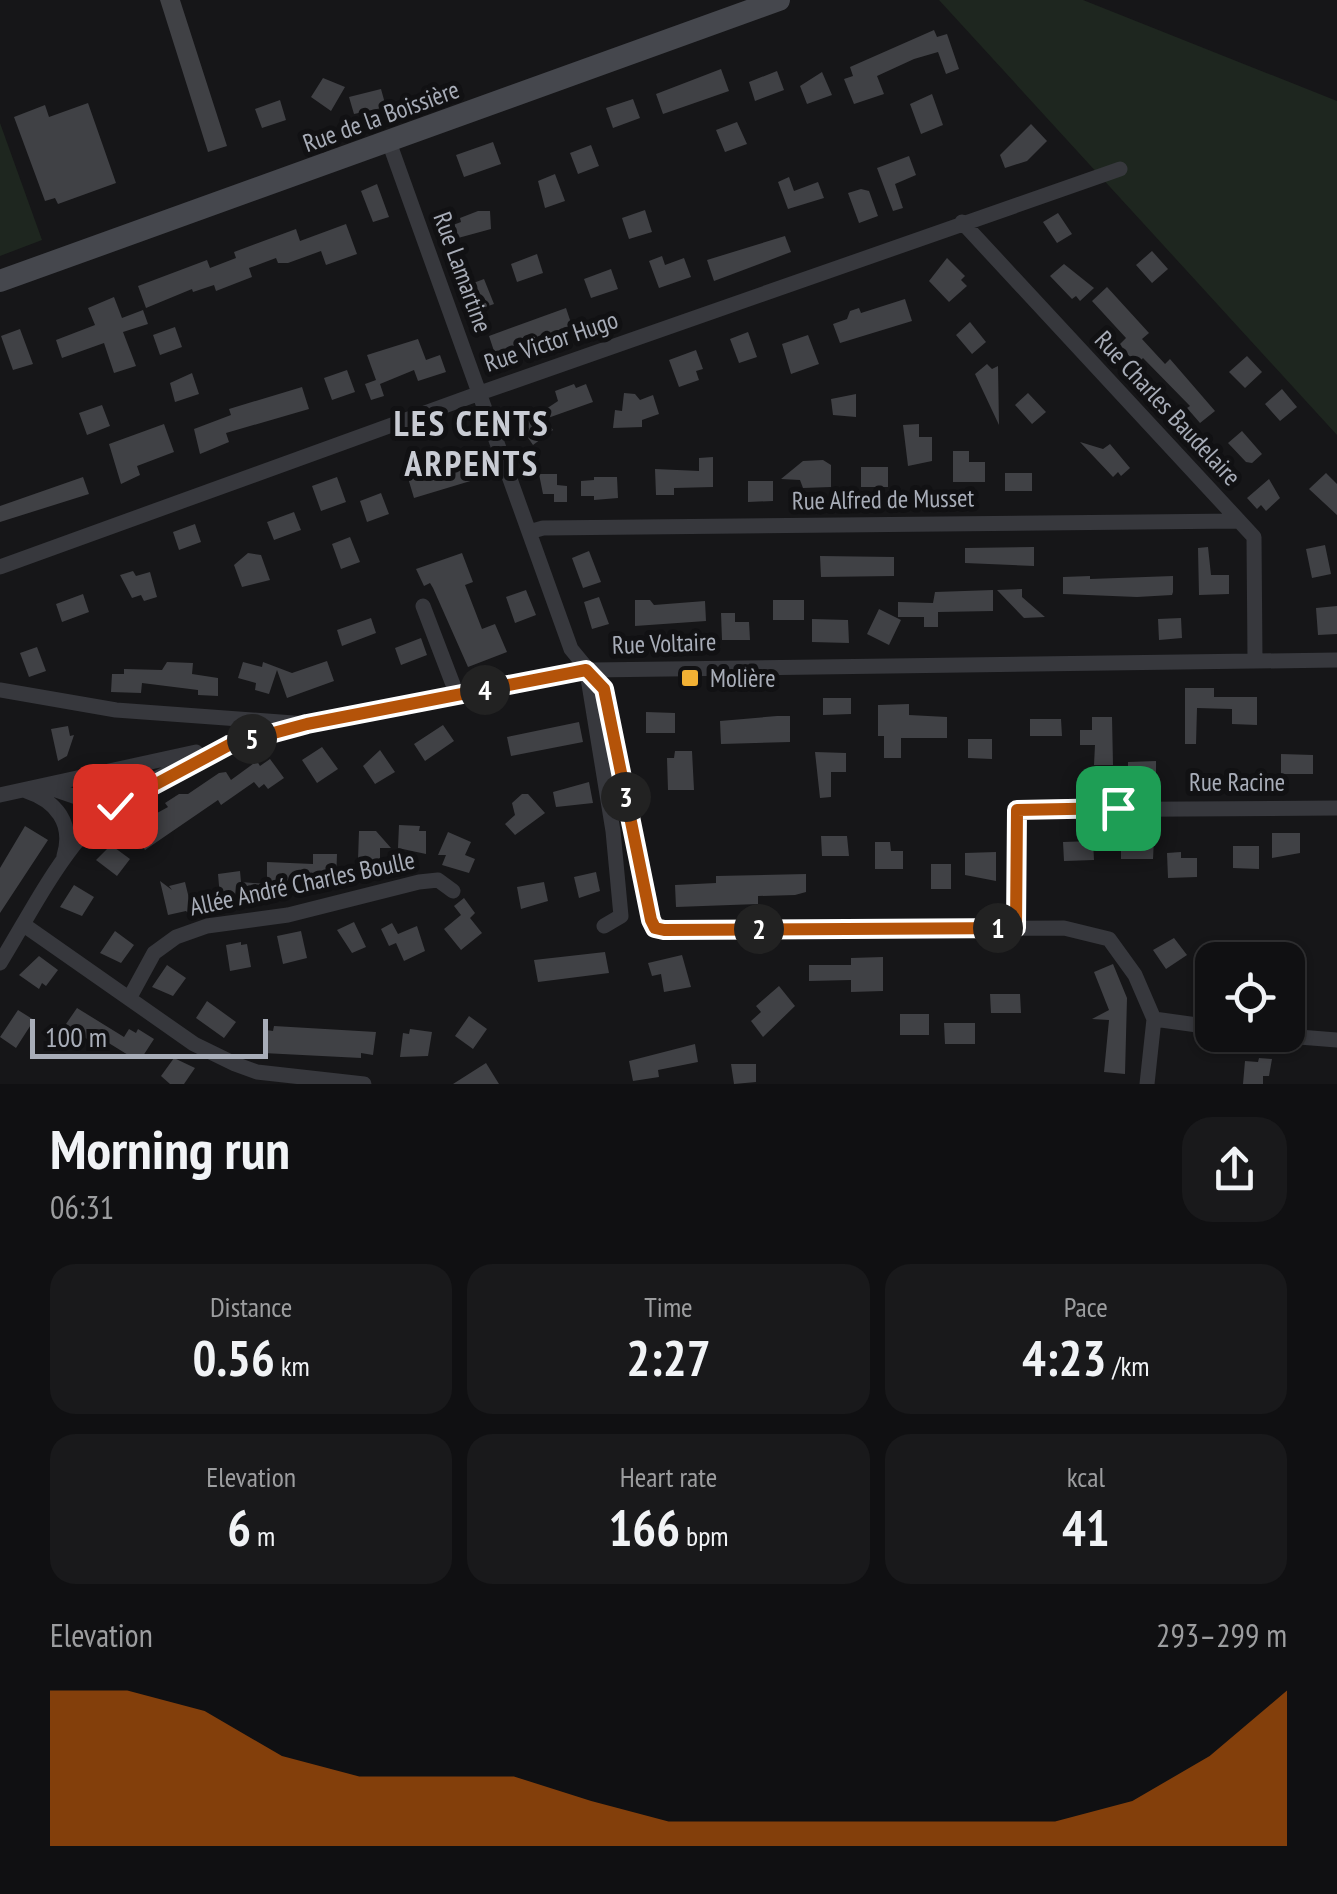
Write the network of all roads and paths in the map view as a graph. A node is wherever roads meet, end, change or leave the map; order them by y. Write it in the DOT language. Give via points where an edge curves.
graph roads {
  1 [pos="780,0"];
  2 [pos="389,142"];
  3 [pos="1120,169"];
  4 [pos="962,222"];
  5 [pos="0,282"];
  6 [pos="480,392"];
  7 [pos="1239,521"];
  8 [pos="529,532"];
  9 [pos="0,566"];
  10 [pos="423,606"];
  11 [pos="1256,660"];
  12 [pos="1337,660"];
  13 [pos="586,670"];
  14 [pos="0,690"];
  15 [pos="457,695"];
  16 [pos="307,724"];
  17 [pos="604,729"];
  18 [pos="229,745"];
  19 [pos="92,776"];
  20 [pos="46,786"];
  21 [pos="22,790"];
  22 [pos="0,795"];
  23 [pos="113,808"];
  24 [pos="1337,808"];
  25 [pos="56,872"];
  26 [pos="453,890"];
  27 [pos="24,925"];
  28 [pos="604,926"];
  29 [pos="1016,928"];
  30 [pos="0,963"];
  31 [pos="130,997"];
  32 [pos="1154,1019"];
  33 [pos="1195,1025"];
  34 [pos="1305,1037"];
  35 [pos="1337,1040"];
  36 [pos="364,1084"];
  37 [pos="1147,1084"];
  1 -- 2 [label="main road, Rue de la Boissière"];
  2 -- 5 [label="main road, Rue de la Boissière"];
  2 -- 6 [label="street, Rue Lamartine"];
  3 -- 4 [label="street, Rue Victor Hugo"];
  4 -- 6 [label="street, Rue Victor Hugo"];
  4 -- 7 [label="street, Rue Charles Baudelaire"];
  6 -- 8 [label="street, Rue Lamartine"];
  6 -- 9 [label="street, Rue Victor Hugo"];
  7 -- 8 [label="street, Rue Alfred de Musset"];
  7 -- 11 [label="street, Rue Charles Baudelaire" via="1254,537"];
  8 -- 13 [label="street, Rue Lamartine" via="571,648"];
  10 -- 15 [label="street"];
  11 -- 12 [label="street, Rue Voltaire"];
  11 -- 13 [label="street, Rue Voltaire"];
  13 -- 15 [label="street, Rue Voltaire"];
  13 -- 17 [label="street, Rue Lamartine"];
  14 -- 16 [label="street, Rue Voltaire" via="116,710"];
  15 -- 16 [label="street, Rue Voltaire"];
  16 -- 18 [label="street"];
  17 -- 28 [label="street" via="621,916"];
  17 -- 29 [label="street" via="655,928"];
  18 -- 19 [label="street"];
  18 -- 23 [label="street"];
  19 -- 20 [label="street"];
  19 -- 23 [label="street" via="111,792"];
  20 -- 21 [label="street"];
  20 -- 23 [label="street"];
  21 -- 22 [label="street"];
  21 -- 25 [label="street" via="48,798 58,809 68,843"];
  23 -- 25 [label="street" via="74,844"];
  24 -- 29 [label="street, Rue Racine" via="1017,810"];
  25 -- 27 [label="street"];
  26 -- 31 [label="street, Allée André Charles Boulle" via="438,880 419,882 288,915 208,926 154,952"];
  27 -- 30 [label="street"];
  27 -- 31 [label="street"];
  29 -- 32 [label="street" via="1064,928 1109,939 1136,975"];
  31 -- 36 [label="street" via="194,1044 256,1072"];
  32 -- 33 [label="street"];
  32 -- 37 [label="street"];
  34 -- 35 [label="street"];
}
